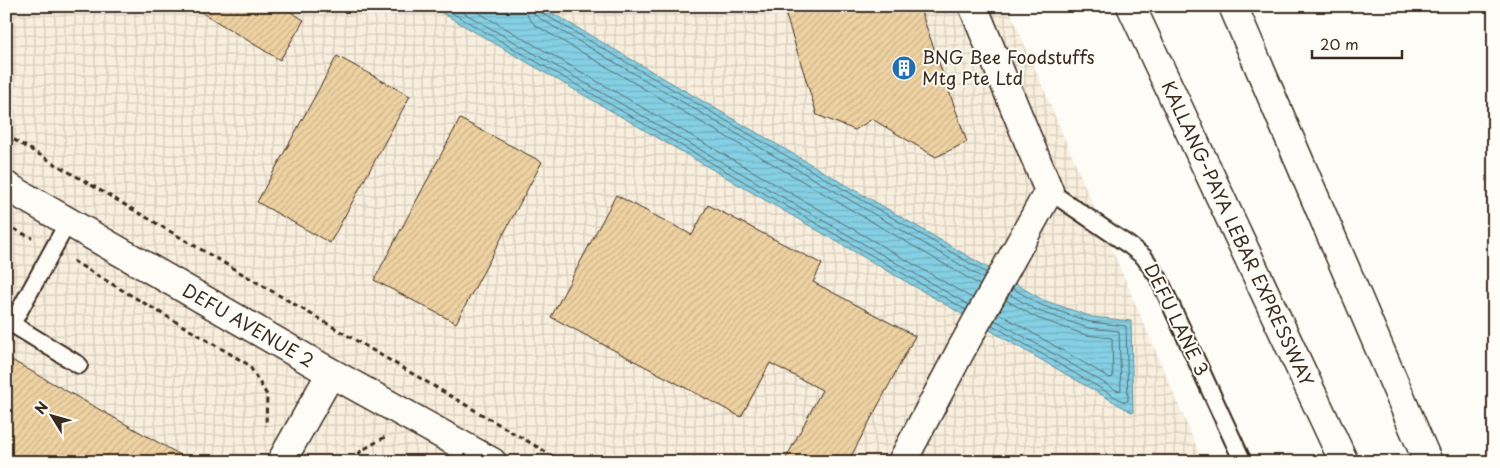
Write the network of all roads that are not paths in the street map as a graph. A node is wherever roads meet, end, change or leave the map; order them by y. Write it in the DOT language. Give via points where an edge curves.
graph roads {
  1 [pos="973,6"];
  2 [pos="1131,6"];
  3 [pos="1233,6"];
  4 [pos="6,186"];
  5 [pos="1049,191"];
  6 [pos="68,222"];
  7 [pos="9,322"];
  8 [pos="79,365"];
  9 [pos="331,373"];
  10 [pos="281,462"];
  11 [pos="492,462"];
  12 [pos="902,462"];
  13 [pos="1243,462"];
  14 [pos="1344,462"];
  15 [pos="1428,462"];
  1 -- 5 [label="main road"];
  2 -- 14 [label="main road, KALLANG-PAYA LEBAR EXPRESSWAY"];
  3 -- 15 [label="main road"];
  4 -- 6 [label="main road, DEFU AVENUE 2"];
  5 -- 12 [label="main road"];
  5 -- 13 [label="lane, DEFU LANE 3" via="1144,257 1158,277"];
  6 -- 7 [label="lane"];
  6 -- 9 [label="main road, DEFU AVENUE 2"];
  7 -- 8 [label="lane"];
  9 -- 10 [label="main road"];
  9 -- 11 [label="main road, DEFU AVENUE 2"];
}
